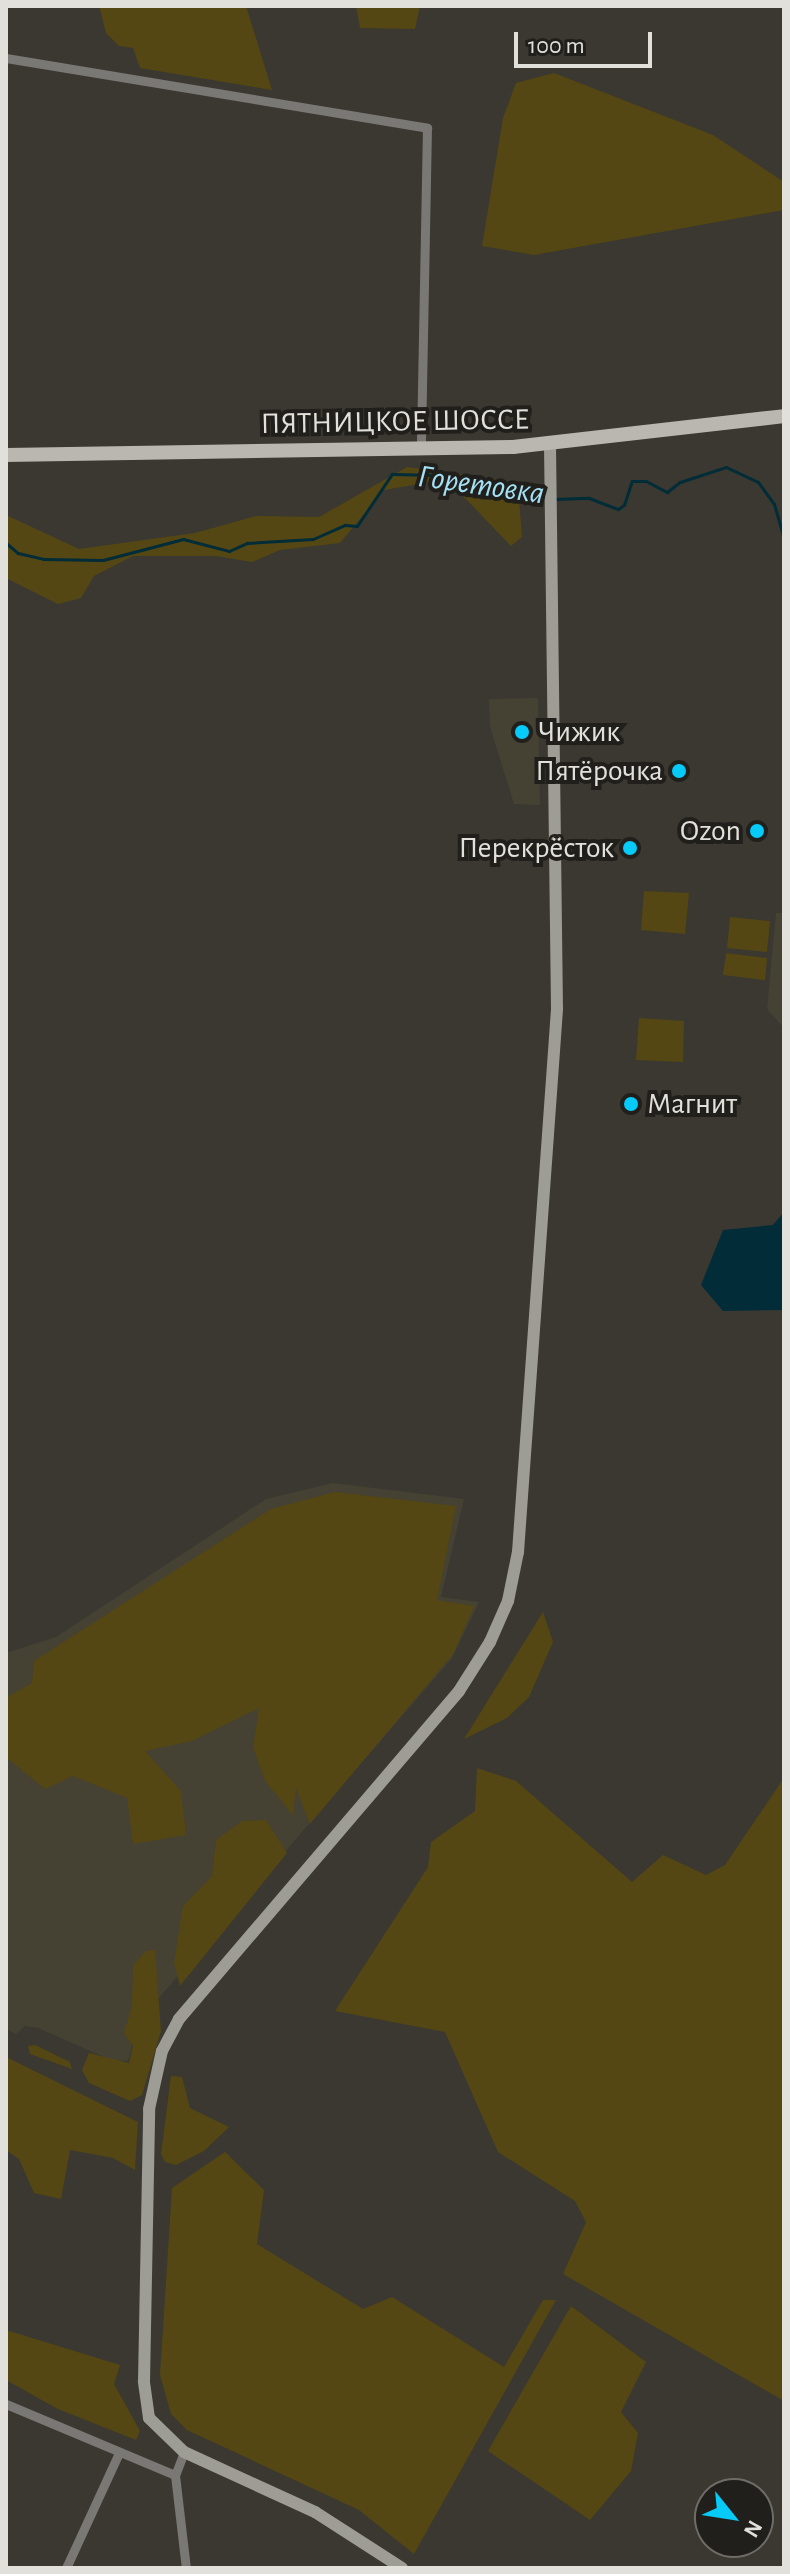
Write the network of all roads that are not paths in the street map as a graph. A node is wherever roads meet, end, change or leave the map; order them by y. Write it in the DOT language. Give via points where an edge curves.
graph roads {
  1 [pos="6,58"];
  2 [pos="784,416"];
  3 [pos="550,444"];
  4 [pos="421,449"];
  5 [pos="6,455"];
  6 [pos="6,2404"];
  7 [pos="184,2452"];
  8 [pos="119,2453"];
  9 [pos="175,2475"];
  10 [pos="66,2568"];
  11 [pos="186,2568"];
  12 [pos="402,2568"];
  1 -- 4 [label="street" via="427,128"];
  2 -- 3 [label="main road, ПЯТНИЦКОЕ ШОССЕ"];
  3 -- 4 [label="main road, ПЯТНИЦКОЕ ШОССЕ"];
  3 -- 7 [label="main road" via="557,1009 518,1552 508,1601 459,1691 194,2001 162,2051 149,2109 145,2397 154,2425"];
  4 -- 5 [label="main road, ПЯТНИЦКОЕ ШОССЕ"];
  6 -- 8 [label="street"];
  7 -- 9 [label="street"];
  7 -- 12 [label="main road" via="315,2512"];
  8 -- 9 [label="street"];
  8 -- 10 [label="street"];
  9 -- 11 [label="street"];
}
